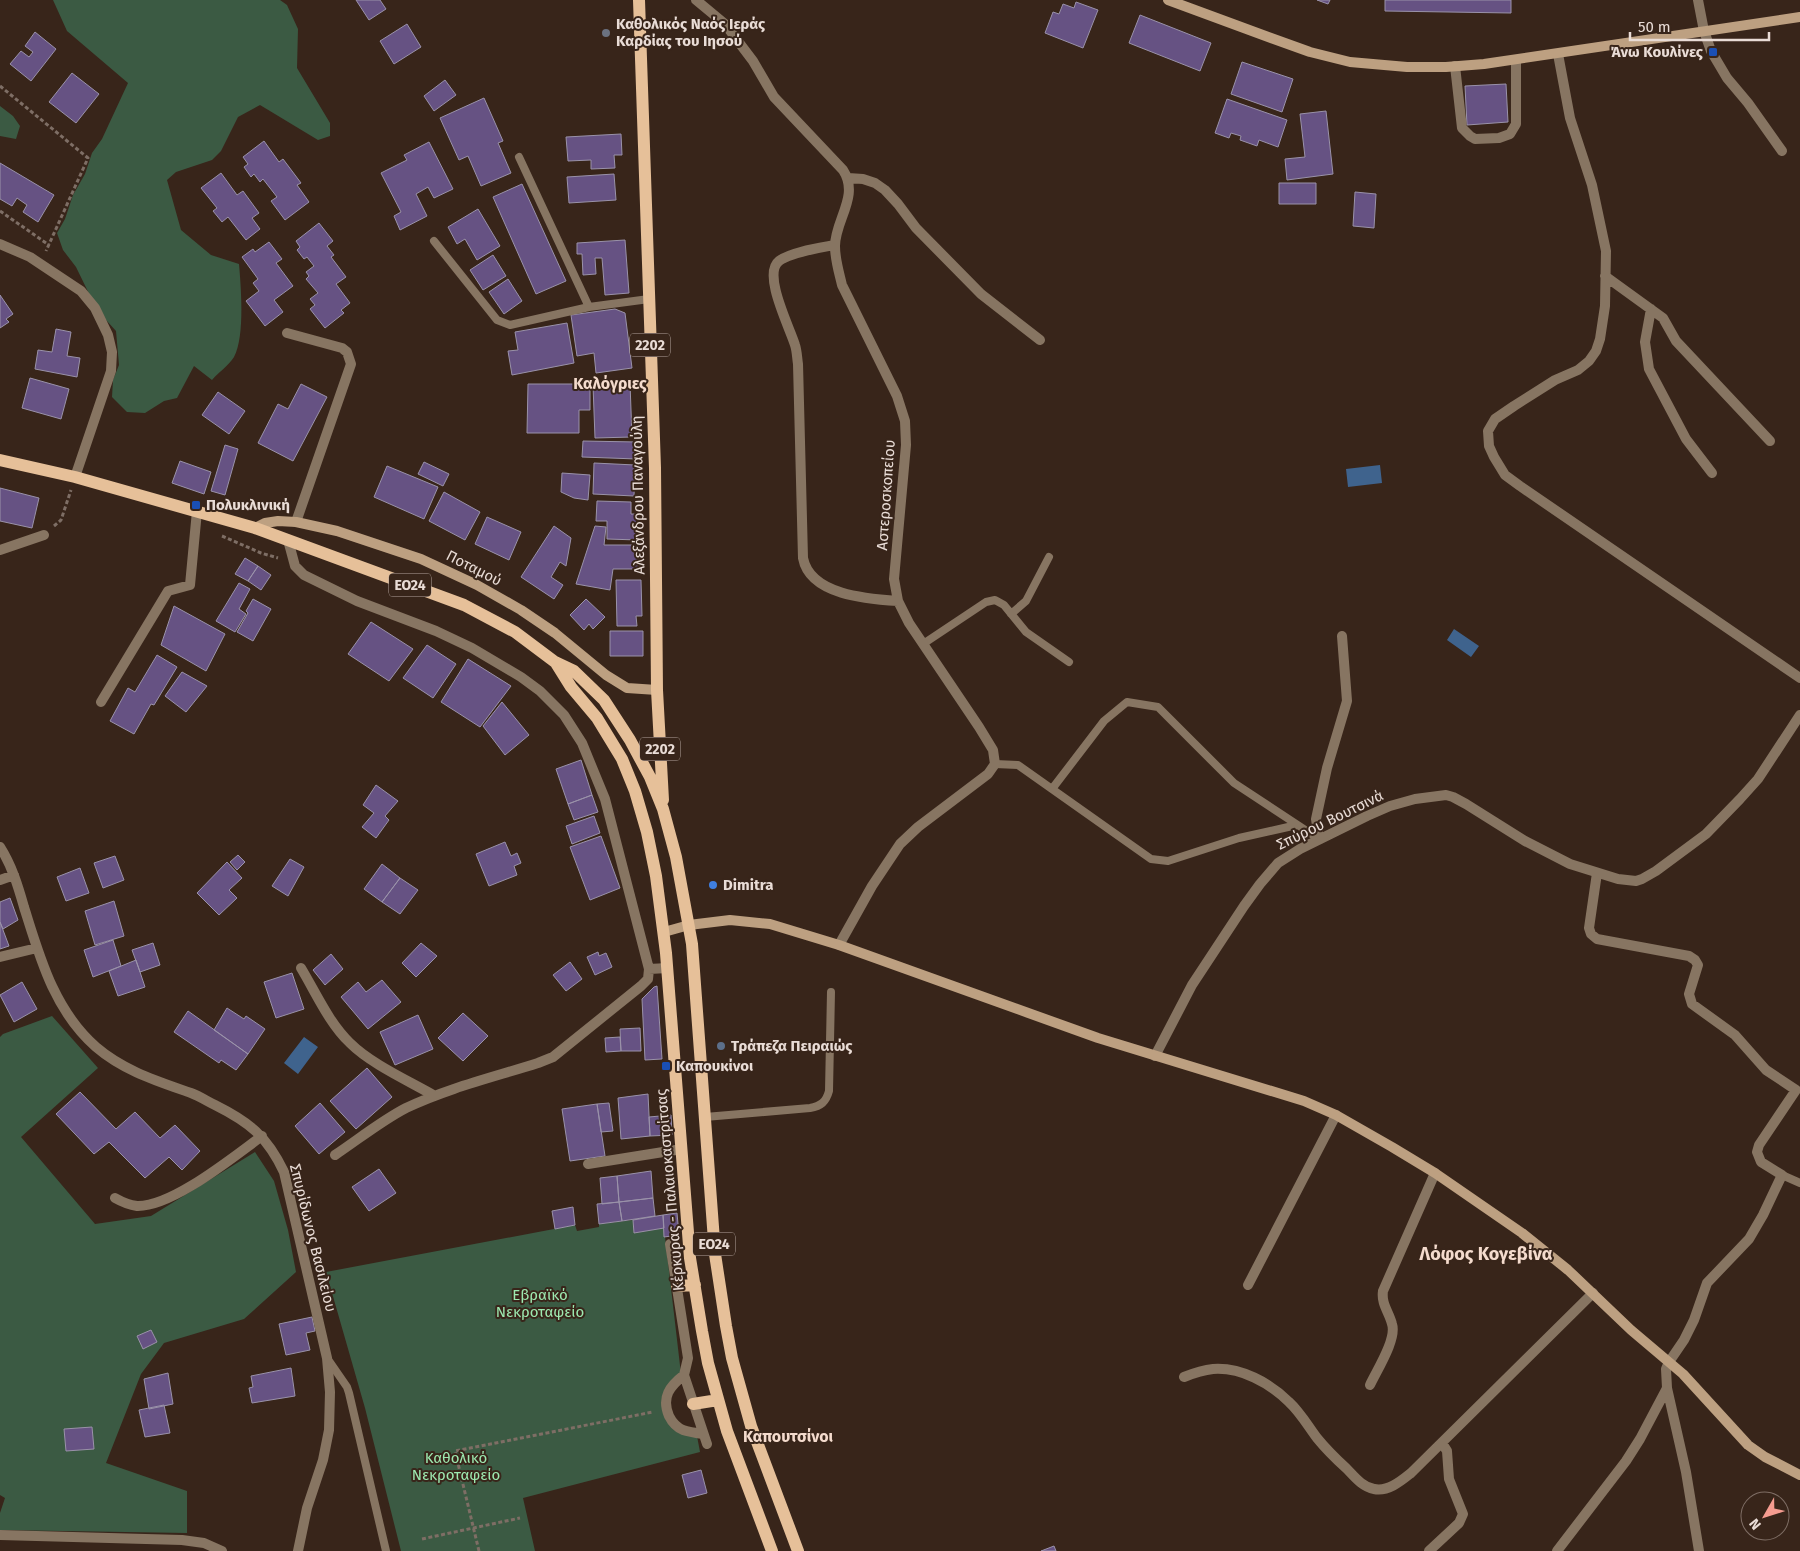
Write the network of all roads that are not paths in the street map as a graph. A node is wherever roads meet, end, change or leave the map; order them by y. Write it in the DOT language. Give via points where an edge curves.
graph roads {
  1 [pos="639,0"];
  2 [pos="696,0"];
  3 [pos="1168,0"];
  4 [pos="1698,0"];
  5 [pos="1800,18"];
  6 [pos="1704,31"];
  7 [pos="1558,54"];
  8 [pos="1516,60"];
  9 [pos="1455,66"];
  10 [pos="1782,152"];
  11 [pos="519,157"];
  12 [pos="848,178"];
  13 [pos="434,241"];
  14 [pos="0,244"];
  15 [pos="834,244"];
  16 [pos="1605,276"];
  17 [pos="649,299"];
  18 [pos="589,307"];
  19 [pos="1651,309"];
  20 [pos="287,334"];
  21 [pos="1040,340"];
  22 [pos="1770,441"];
  23 [pos="0,460"];
  24 [pos="1712,473"];
  25 [pos="75,477"];
  26 [pos="197,511"];
  27 [pos="296,522"];
  28 [pos="255,528"];
  29 [pos="44,535"];
  30 [pos="288,540"];
  31 [pos="0,550"];
  32 [pos="1049,557"];
  33 [pos="898,601"];
  34 [pos="1011,614"];
  35 [pos="1342,636"];
  36 [pos="923,644"];
  37 [pos="556,662"];
  38 [pos="1069,662"];
  39 [pos="1800,678"];
  40 [pos="658,690"];
  41 [pos="101,702"];
  42 [pos="1800,715"];
  43 [pos="995,764"];
  44 [pos="1052,789"];
  45 [pos="663,809"];
  46 [pos="1297,825"];
  47 [pos="1320,839"];
  48 [pos="0,847"];
  49 [pos="1597,873"];
  50 [pos="14,875"];
  51 [pos="0,880"];
  52 [pos="689,925"];
  53 [pos="664,932"];
  54 [pos="839,945"];
  55 [pos="37,948"];
  56 [pos="0,957"];
  57 [pos="301,968"];
  58 [pos="668,968"];
  59 [pos="649,969"];
  60 [pos="831,992"];
  61 [pos="1155,1056"];
  62 [pos="1798,1087"];
  63 [pos="435,1096"];
  64 [pos="1336,1115"];
  65 [pos="705,1117"];
  66 [pos="262,1136"];
  67 [pos="682,1149"];
  68 [pos="335,1155"];
  69 [pos="588,1164"];
  70 [pos="1435,1173"];
  71 [pos="1782,1175"];
  72 [pos="1800,1183"];
  73 [pos="115,1198"];
  74 [pos="670,1244"];
  75 [pos="695,1285"];
  76 [pos="1248,1285"];
  77 [pos="677,1286"];
  78 [pos="1593,1293"];
  79 [pos="327,1358"];
  80 [pos="1668,1362"];
  81 [pos="684,1375"];
  82 [pos="1184,1377"];
  83 [pos="1370,1385"];
  84 [pos="1667,1388"];
  85 [pos="718,1400"];
  86 [pos="693,1404"];
  87 [pos="703,1434"];
  88 [pos="1442,1443"];
  89 [pos="707,1444"];
  90 [pos="1800,1474"];
  91 [pos="0,1535"];
  92 [pos="222,1551"];
  93 [pos="298,1551"];
  94 [pos="386,1551"];
  95 [pos="772,1551"];
  96 [pos="798,1551"];
  97 [pos="1429,1551"];
  98 [pos="1557,1551"];
  99 [pos="1699,1551"];
  1 -- 17 [label="main road, Αλεξάνδρου Παναγούλη / 2202"];
  2 -- 12 [label="street" via="724,24 753,61 774,97"];
  3 -- 9 [label="street" via="1310,52 1350,62 1407,67"];
  4 -- 6 [label="street"];
  5 -- 6 [label="street"];
  6 -- 7 [label="street"];
  6 -- 10 [label="street" via="1711,51 1727,78"];
  7 -- 8 [label="street"];
  7 -- 16 [label="street" via="1570,118 1592,185 1600,222 1606,251"];
  8 -- 9 [label="street"];
  8 -- 9 [label="street" via="1516,124 1510,134 1499,138 1475,139 1462,128"];
  11 -- 18 [label="lane"];
  12 -- 15 [label="street, Αστεροσκοπείου" via="850,189"];
  12 -- 21 [label="street" via="863,179 885,190 916,228 981,294"];
  13 -- 18 [label="lane" via="497,320 510,325"];
  14 -- 25 [label="street" via="41,263 81,291 108,335 112,352 110,371"];
  15 -- 33 [label="street, Αστεροσκοπείου" via="842,285 905,421 906,445 894,579"];
  15 -- 33 [label="street" via="787,256 776,264 774,270 776,295 795,346 798,364 803,558 807,571 823,585 864,597"];
  16 -- 19 [label="street"];
  16 -- 39 [label="street" via="1604,314 1596,351 1578,370 1548,384 1495,419 1488,431 1488,446 1506,475 1520,486"];
  17 -- 18 [label="lane"];
  17 -- 40 [label="main road, Αλεξάνδρου Παναγούλη / 2202"];
  19 -- 22 [label="street" via="1663,318 1676,342"];
  19 -- 24 [label="street" via="1644,342 1650,369 1686,439"];
  20 -- 27 [label="street" via="342,348 351,364"];
  23 -- 25 [label="main road, Κέρκυρας - Παλαιοκαστρίτσας / ΕΟ24"];
  25 -- 26 [label="main road, Κέρκυρας - Παλαιοκαστρίτσας / ΕΟ24"];
  26 -- 28 [label="main road, Κέρκυρας - Παλαιοκαστρίτσας / ΕΟ24"];
  26 -- 41 [label="street" via="190,585 168,591"];
  27 -- 28 [label="street, Ποταμού" via="278,521"];
  27 -- 40 [label="street, Ποταμού" via="337,531 421,559 521,610 556,632 606,675 627,688"];
  28 -- 30 [label="main road, Κέρκυρας - Παλαιοκαστρίτσας / ΕΟ24"];
  29 -- 31 [label="street"];
  30 -- 37 [label="main road, Κέρκυρας - Παλαιοκαστρίτσας / ΕΟ24" via="464,605 515,632"];
  30 -- 59 [label="street" via="293,562 304,575 472,648 521,677 564,715 582,743 605,799"];
  32 -- 34 [label="lane" via="1026,601"];
  33 -- 36 [label="street, Αστεροσκοπείου"];
  34 -- 36 [label="lane" via="1000,602 990,600"];
  34 -- 38 [label="lane" via="1026,632"];
  35 -- 47 [label="street" via="1346,700 1316,819"];
  36 -- 43 [label="street, Αστεροσκοπείου" via="987,740"];
  37 -- 45 [label="main road, Κέρκυρας - Παλαιοκαστρίτσας / ΕΟ24" via="574,671 604,700 640,758"];
  37 -- 53 [label="main road, Κέρκυρας - Παλαιοκαστρίτσας / ΕΟ24" via="571,687 602,724 629,775 647,832"];
  40 -- 45 [label="main road, Αλεξάνδρου Παναγούλη / 2202"];
  42 -- 49 [label="street, Σπύρου Βουτσινά" via="1758,779 1706,834 1647,878 1625,880"];
  43 -- 44 [label="lane" via="1018,765"];
  43 -- 54 [label="street" via="974,786 900,844"];
  44 -- 46 [label="lane" via="1151,859 1168,860 1238,838"];
  44 -- 46 [label="lane" via="1104,721 1128,702 1158,707 1234,783"];
  45 -- 52 [label="main road, Κέρκυρας - Παλαιοκαστρίτσας / ΕΟ24" via="678,864"];
  46 -- 47 [label="lane"];
  47 -- 49 [label="street, Σπύρου Βουτσινά" via="1390,806 1446,795 1542,851"];
  47 -- 61 [label="street, Σπύρου Βουτσινά" via="1278,863 1260,884 1192,985"];
  48 -- 50 [label="street, Σπυρίδωνος Βασιλείου"];
  49 -- 62 [label="street" via="1589,928 1591,934 1597,939 1696,960 1698,965 1689,997 1692,1004 1735,1035 1766,1070"];
  50 -- 51 [label="street"];
  50 -- 55 [label="street, Σπυρίδωνος Βασιλείου"];
  52 -- 53 [label="street"];
  52 -- 54 [label="street" via="730,920 756,922"];
  52 -- 65 [label="main road, Κέρκυρας - Παλαιοκαστρίτσας / ΕΟ24"];
  53 -- 58 [label="main road, Κέρκυρας - Παλαιοκαστρίτσας / ΕΟ24"];
  54 -- 61 [label="street"];
  55 -- 56 [label="street"];
  55 -- 66 [label="street, Σπυρίδωνος Βασιλείου" via="57,998 95,1046 126,1068 194,1094 240,1118"];
  57 -- 63 [label="street" via="349,1042 375,1062"];
  58 -- 59 [label="street"];
  58 -- 67 [label="main road, Κέρκυρας - Παλαιοκαστρίτσας / ΕΟ24"];
  59 -- 63 [label="street" via="648,979 641,986 553,1057"];
  60 -- 65 [label="lane" via="829,1091 821,1105"];
  61 -- 64 [label="street"];
  62 -- 71 [label="street" via="1756,1152 1761,1162"];
  63 -- 68 [label="street" via="383,1121"];
  64 -- 70 [label="street"];
  64 -- 76 [label="street"];
  65 -- 96 [label="main road, Κέρκυρας - Παλαιοκαστρίτσας / ΕΟ24" via="715,1254 732,1358 751,1426"];
  66 -- 73 [label="street" via="184,1190 156,1203 138,1206"];
  66 -- 79 [label="street, Σπυρίδωνος Βασιλείου" via="284,1172"];
  67 -- 69 [label="street"];
  67 -- 75 [label="main road, Κέρκυρας - Παλαιοκαστρίτσας / ΕΟ24"];
  70 -- 78 [label="street" via="1522,1232"];
  70 -- 83 [label="street" via="1382,1291 1382,1300 1394,1332"];
  71 -- 72 [label="lane"];
  71 -- 80 [label="street" via="1749,1239 1707,1283 1694,1320"];
  74 -- 77 [label="street"];
  75 -- 77 [label="main road"];
  75 -- 85 [label="main road, Κέρκυρας - Παλαιοκαστρίτσας / ΕΟ24" via="708,1363"];
  77 -- 81 [label="street" via="688,1358"];
  78 -- 80 [label="street"];
  78 -- 88 [label="street"];
  79 -- 93 [label="street, Σπυρίδωνος Βασιλείου" via="329,1430"];
  79 -- 94 [label="lane" via="349,1393"];
  80 -- 84 [label="street"];
  80 -- 90 [label="street" via="1748,1445"];
  81 -- 86 [label="street"];
  81 -- 87 [label="street" via="668,1391 666,1409 676,1426"];
  82 -- 88 [label="street" via="1215,1369 1256,1378 1290,1402 1335,1458 1362,1483 1374,1489 1388,1488 1403,1479"];
  84 -- 98 [label="street" via="1626,1461"];
  84 -- 99 [label="street"];
  85 -- 86 [label="main road"];
  85 -- 95 [label="main road, Κέρκυρας - Παλαιοκαστρίτσας / ΕΟ24"];
  86 -- 87 [label="street"];
  87 -- 89 [label="street"];
  88 -- 97 [label="street" via="1447,1451 1450,1483 1463,1514 1459,1523"];
  91 -- 92 [label="street" via="182,1540 204,1543"];
}
